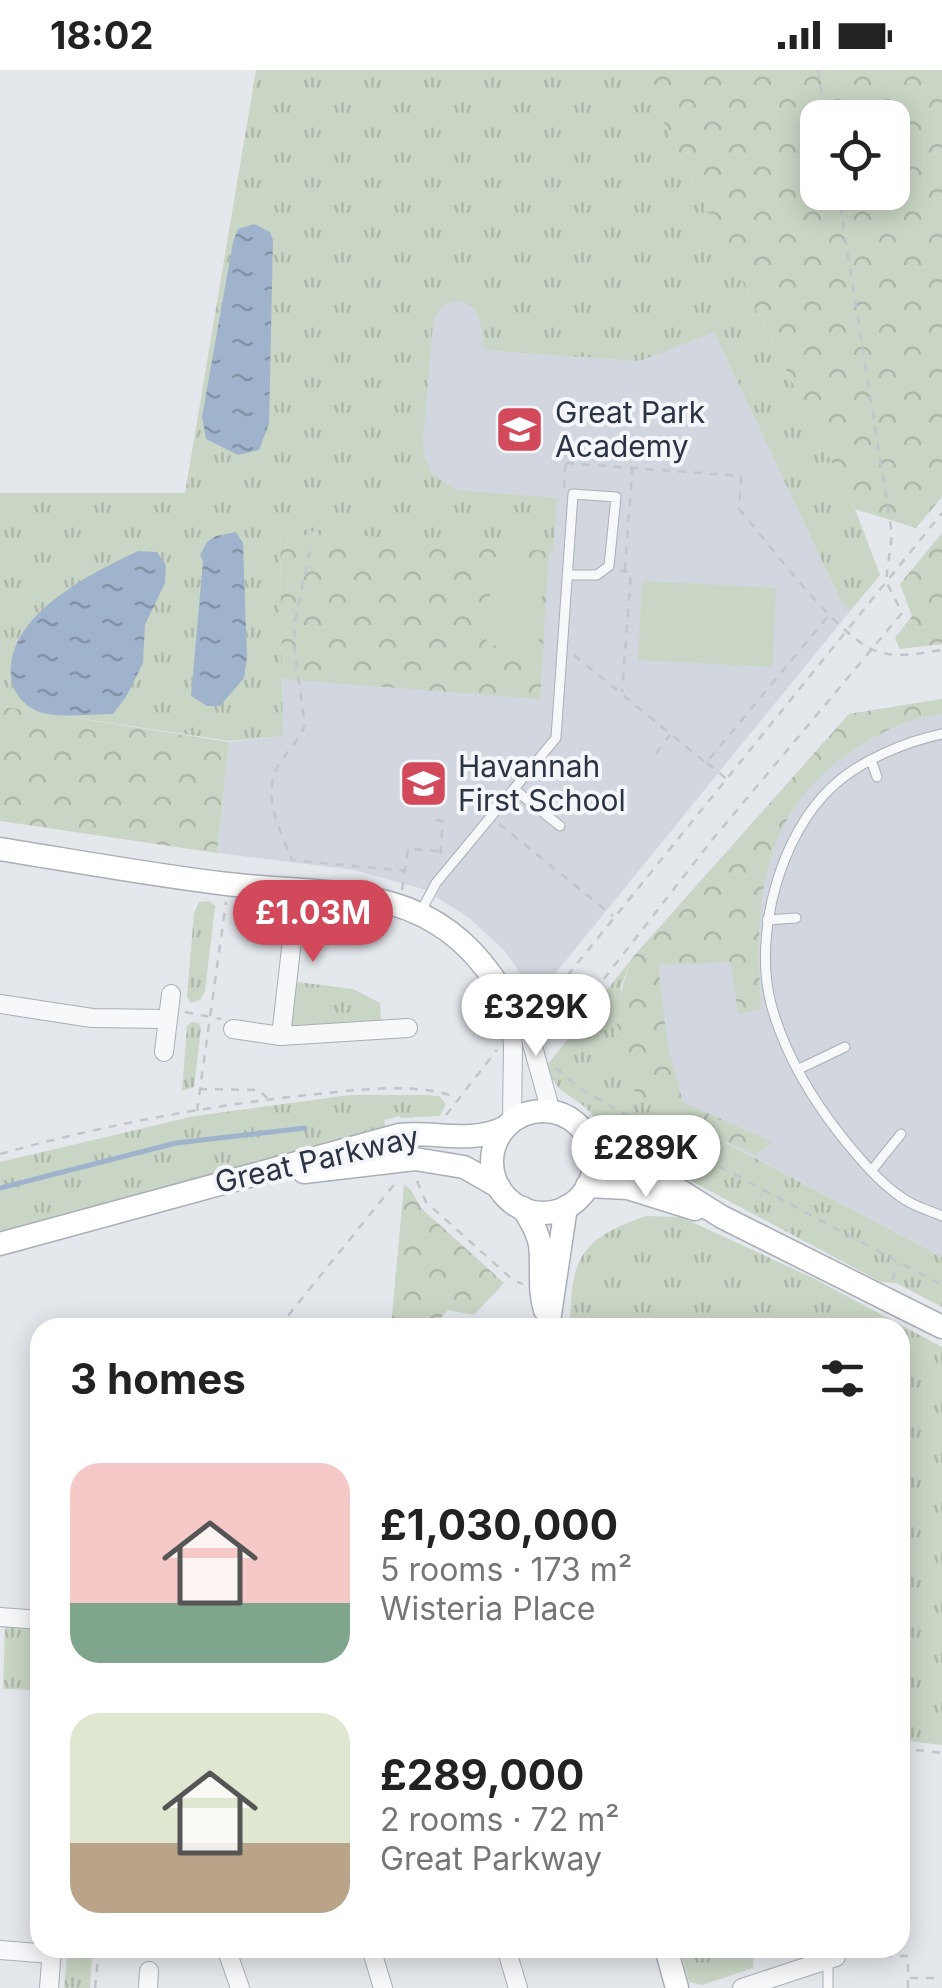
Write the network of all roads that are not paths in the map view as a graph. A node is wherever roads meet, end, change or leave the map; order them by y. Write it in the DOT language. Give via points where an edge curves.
graph roads {
  1 [pos="568,575"];
  2 [pos="942,734"];
  3 [pos="871,760"];
  4 [pos="876,776"];
  5 [pos="514,788"];
  6 [pos="560,826"];
  7 [pos="0,849"];
  8 [pos="298,888"];
  9 [pos="408,908"];
  10 [pos="796,918"];
  11 [pos="768,920"];
  12 [pos="507,1000"];
  13 [pos="0,1004"];
  14 [pos="408,1028"];
  15 [pos="234,1029"];
  16 [pos="281,1036"];
  17 [pos="845,1047"];
  18 [pos="164,1052"];
  19 [pos="798,1070"];
  20 [pos="551,1112"];
  21 [pos="508,1125"];
  22 [pos="901,1134"];
  23 [pos="590,1145"];
  24 [pos="872,1170"];
  25 [pos="587,1186"];
  26 [pos="499,1188"];
  27 [pos="188,1190"];
  28 [pos="566,1207"];
  29 [pos="523,1208"];
  30 [pos="942,1216"];
  31 [pos="722,1217"];
  32 [pos="0,1244"];
  33 [pos="547,1318"];
  34 [pos="549,1318"];
  35 [pos="942,1327"];
  36 [pos="0,1617"];
  37 [pos="30,1619"];
  38 [pos="0,1950"];
  39 [pos="30,1951"];
  40 [pos="51,1958"];
  41 [pos="230,1958"];
  42 [pos="374,1958"];
  43 [pos="509,1958"];
  44 [pos="668,1958"];
  45 [pos="832,1958"];
  46 [pos="49,1988"];
  47 [pos="240,1988"];
  48 [pos="383,1988"];
  49 [pos="518,1988"];
  50 [pos="676,1988"];
  51 [pos="742,1988"];
  52 [pos="828,1988"];
  1 -- 1 [label="lane" via="588,576 611,562 616,497 573,494"];
  1 -- 5 [label="lane" via="556,738"];
  2 -- 3 [label="lane"];
  3 -- 4 [label="lane"];
  3 -- 11 [label="lane" via="833,786 799,829"];
  5 -- 6 [label="lane"];
  5 -- 9 [label="lane"];
  7 -- 8 [label="street" via="228,884"];
  8 -- 9 [label="street"];
  8 -- 16 [label="street"];
  9 -- 12 [label="street" via="460,939"];
  10 -- 11 [label="lane"];
  11 -- 19 [label="lane" via="771,1003"];
  12 -- 20 [label="street" via="528,1029"];
  12 -- 21 [label="street" via="513,1044"];
  13 -- 18 [label="street" via="92,1018 169,1008"];
  14 -- 16 [label="street" via="366,1040"];
  15 -- 16 [label="street"];
  17 -- 19 [label="lane"];
  19 -- 24 [label="lane" via="820,1110"];
  20 -- 21 [label="street, Great Parkway" via="530,1112"];
  20 -- 23 [label="street" via="579,1126"];
  21 -- 26 [label="street" via="492,1157"];
  21 -- 27 [label="street, Great Parkway" via="474,1138 399,1135"];
  22 -- 24 [label="lane"];
  23 -- 25 [label="street"];
  23 -- 31 [label="street"];
  24 -- 30 [label="lane" via="901,1198"];
  25 -- 28 [label="street"];
  25 -- 31 [label="street" via="628,1188"];
  26 -- 27 [label="street, Great Parkway" via="464,1168 415,1159"];
  26 -- 29 [label="street, Great Parkway"];
  27 -- 32 [label="street, Great Parkway"];
  28 -- 29 [label="street"];
  28 -- 34 [label="street"];
  29 -- 33 [label="street" via="540,1244"];
  31 -- 35 [label="street"];
  36 -- 37 [label="street"];
  38 -- 39 [label="street"];
  40 -- 46 [label="street"];
  41 -- 47 [label="street"];
  42 -- 48 [label="street"];
  43 -- 49 [label="street"];
  44 -- 50 [label="street"];
  45 -- 51 [label="street"];
  45 -- 52 [label="lane"];
}
